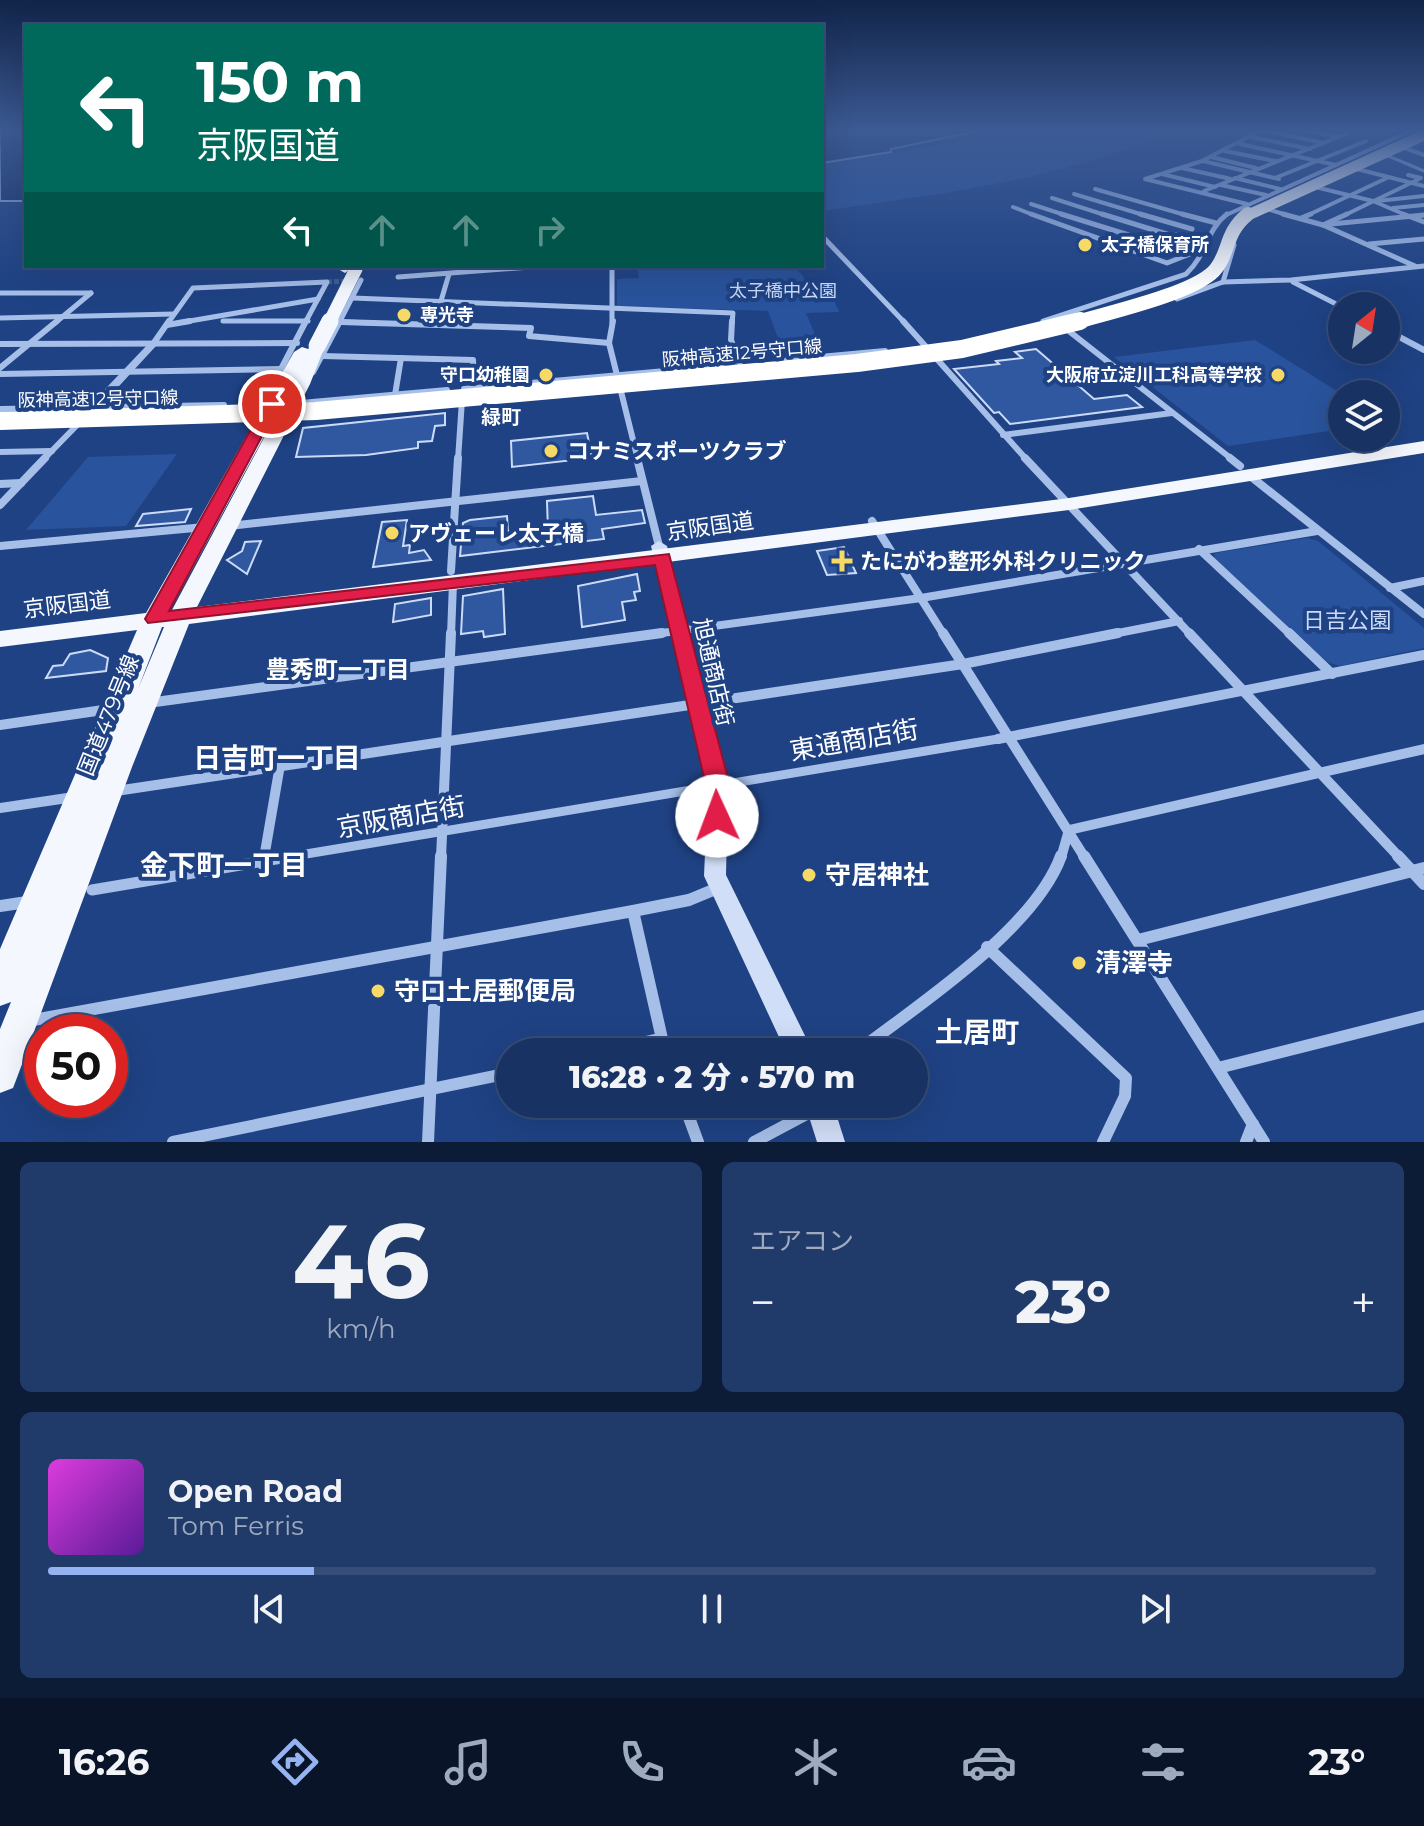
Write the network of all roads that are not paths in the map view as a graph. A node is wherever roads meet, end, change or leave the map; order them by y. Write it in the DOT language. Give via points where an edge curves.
graph roads {
  1 [pos="1164,183"];
  2 [pos="1204,183"];
  3 [pos="1223,183"];
  4 [pos="1254,183"];
  5 [pos="1296,183"];
  6 [pos="1297,183"];
  7 [pos="1307,183"];
  8 [pos="1316,183"];
  9 [pos="1321,183"];
  10 [pos="1375,183"];
  11 [pos="1408,183"];
  12 [pos="1217,186"];
  13 [pos="1313,187"];
  14 [pos="1095,189"];
  15 [pos="1281,189"];
  16 [pos="1203,192"];
  17 [pos="1074,194"];
  18 [pos="1350,195"];
  19 [pos="1267,196"];
  20 [pos="1424,196"];
  21 [pos="1052,198"];
  22 [pos="1373,201"];
  23 [pos="1031,204"];
  24 [pos="1247,204"];
  25 [pos="1424,205"];
  26 [pos="1155,206"];
  27 [pos="1013,207"];
  28 [pos="1264,208"];
  29 [pos="1390,208"];
  30 [pos="1138,213"];
  31 [pos="1424,215"];
  32 [pos="1411,216"];
  33 [pos="1301,218"];
  34 [pos="1119,219"];
  35 [pos="1424,222"];
  36 [pos="1213,223"];
  37 [pos="1323,225"];
  38 [pos="1101,226"];
  39 [pos="1192,229"];
  40 [pos="1080,233"];
  41 [pos="1174,236"];
  42 [pos="824,238"];
  43 [pos="1424,239"];
  44 [pos="1156,243"];
  45 [pos="1199,244"];
  46 [pos="1367,244"];
  47 [pos="1134,251"];
  48 [pos="1416,266"];
  49 [pos="346,268"];
  50 [pos="520,268"];
  51 [pos="612,268"];
  52 [pos="1424,268"];
  53 [pos="359,273"];
  54 [pos="449,274"];
  55 [pos="398,277"];
  56 [pos="1291,280"];
  57 [pos="1223,282"];
  58 [pos="0,293"];
  59 [pos="353,298"];
  60 [pos="318,299"];
  61 [pos="1328,300"];
  62 [pos="441,301"];
  63 [pos="469,303"];
  64 [pos="290,304"];
  65 [pos="615,308"];
  66 [pos="174,314"];
  67 [pos="62,316"];
  68 [pos="0,318"];
  69 [pos="1054,318"];
  70 [pos="273,320"];
  71 [pos="308,321"];
  72 [pos="199,322"];
  73 [pos="341,322"];
  74 [pos="167,325"];
  75 [pos="462,325"];
  76 [pos="1067,330"];
  77 [pos="1400,337"];
  78 [pos="609,343"];
  79 [pos="0,344"];
  80 [pos="29,344"];
  81 [pos="153,344"];
  82 [pos="925,347"];
  83 [pos="311,348"];
  84 [pos="1424,350"];
  85 [pos="401,358"];
  86 [pos="935,361"];
  87 [pos="740,365"];
  88 [pos="0,368"];
  89 [pos="127,372"];
  90 [pos="619,373"];
  91 [pos="0,374"];
  92 [pos="290,377"];
  93 [pos="474,388"];
  94 [pos="461,389"];
  95 [pos="620,389"];
  96 [pos="395,395"];
  97 [pos="463,403"];
  98 [pos="93,408"];
  99 [pos="0,412"];
  100 [pos="277,412"];
  101 [pos="1172,413"];
  102 [pos="0,424"];
  103 [pos="77,425"];
  104 [pos="1003,435"];
  105 [pos="1420,448"];
  106 [pos="52,451"];
  107 [pos="0,452"];
  108 [pos="1244,470"];
  109 [pos="642,481"];
  110 [pos="22,483"];
  111 [pos="0,484"];
  112 [pos="1065,499"];
  113 [pos="456,502"];
  114 [pos="0,505"];
  115 [pos="875,525"];
  116 [pos="216,527"];
  117 [pos="1317,531"];
  118 [pos="0,546"];
  119 [pos="1199,549"];
  120 [pos="662,558"];
  121 [pos="1126,563"];
  122 [pos="452,577"];
  123 [pos="1424,581"];
  124 [pos="1390,588"];
  125 [pos="921,598"];
  126 [pos="171,610"];
  127 [pos="1424,614"];
  128 [pos="1179,621"];
  129 [pos="0,625"];
  130 [pos="680,630"];
  131 [pos="0,639"];
  132 [pos="1424,655"];
  133 [pos="449,662"];
  134 [pos="963,664"];
  135 [pos="1332,674"];
  136 [pos="1246,691"];
  137 [pos="132,706"];
  138 [pos="696,707"];
  139 [pos="0,725"];
  140 [pos="1004,738"];
  141 [pos="446,741"];
  142 [pos="1424,749"];
  143 [pos="280,765"];
  144 [pos="1323,773"];
  145 [pos="718,786"];
  146 [pos="94,794"];
  147 [pos="0,808"];
  148 [pos="1069,830"];
  149 [pos="442,832"];
  150 [pos="263,864"];
  151 [pos="1418,869"];
  152 [pos="1424,884"];
  153 [pos="718,888"];
  154 [pos="81,892"];
  155 [pos="36,901"];
  156 [pos="0,906"];
  157 [pos="633,911"];
  158 [pos="1138,940"];
  159 [pos="437,945"];
  160 [pos="987,947"];
  161 [pos="0,989"];
  162 [pos="1424,1016"];
  163 [pos="10,1024"];
  164 [pos="660,1038"];
  165 [pos="793,1038"];
  166 [pos="874,1038"];
  167 [pos="1218,1068"];
  168 [pos="0,1075"];
  169 [pos="496,1076"];
  170 [pos="430,1091"];
  171 [pos="689,1118"];
  172 [pos="797,1118"];
  173 [pos="824,1118"];
  174 [pos="1253,1124"];
  175 [pos="180,1141"];
  176 [pos="428,1142"];
  177 [pos="698,1142"];
  178 [pos="754,1142"];
  179 [pos="831,1142"];
  180 [pos="1103,1142"];
  181 [pos="1246,1142"];
  182 [pos="1264,1142"];
  1 -- 16 [label="street"];
  2 -- 12 [label="street"];
  3 -- 12 [label="street"];
  4 -- 15 [label="street"];
  5 -- 15 [label="street"];
  6 -- 13 [label="street"];
  7 -- 99 [label="highway, 阪神高速12号守口線, bridge" via="1231,215 1219,229 1207,262 1179,282 1076,316 981,339 853,357 407,398 234,409"];
  8 -- 102 [label="highway, 阪神高速12号守口線, bridge" via="1249,213 1233,226 1219,265 1198,283 999,342 857,363 405,404"];
  9 -- 13 [label="street"];
  10 -- 18 [label="street"];
  11 -- 22 [label="street"];
  12 -- 16 [label="street"];
  12 -- 19 [label="street"];
  13 -- 18 [label="street"];
  13 -- 28 [label="street"];
  14 -- 26 [label="street"];
  15 -- 19 [label="street"];
  16 -- 24 [label="street"];
  17 -- 30 [label="street"];
  18 -- 22 [label="street"];
  18 -- 33 [label="street"];
  19 -- 24 [label="street"];
  20 -- 22 [label="street"];
  21 -- 34 [label="street"];
  22 -- 29 [label="street"];
  22 -- 37 [label="street"];
  23 -- 38 [label="street"];
  24 -- 28 [label="street"];
  24 -- 36 [label="street"];
  25 -- 29 [label="street"];
  26 -- 30 [label="street"];
  26 -- 36 [label="street"];
  27 -- 40 [label="street"];
  28 -- 33 [label="street"];
  28 -- 57 [label="street" via="1237,231"];
  29 -- 32 [label="street"];
  30 -- 34 [label="street"];
  30 -- 39 [label="street"];
  31 -- 32 [label="street"];
  32 -- 35 [label="street"];
  32 -- 37 [label="street"];
  33 -- 37 [label="street"];
  34 -- 38 [label="street"];
  34 -- 41 [label="street"];
  36 -- 39 [label="street"];
  36 -- 69 [label="street" via="1201,260 1186,274"];
  37 -- 46 [label="street"];
  38 -- 40 [label="street"];
  38 -- 44 [label="street"];
  39 -- 41 [label="street"];
  40 -- 47 [label="street"];
  41 -- 44 [label="street"];
  41 -- 45 [label="street"];
  42 -- 82 [label="street"];
  43 -- 46 [label="street"];
  44 -- 47 [label="street"];
  44 -- 47 [label="street" via="1190,254 1167,263"];
  46 -- 48 [label="street"];
  48 -- 52 [label="street"];
  48 -- 56 [label="street"];
  49 -- 83 [label="highway"];
  50 -- 54 [label="street"];
  51 -- 65 [label="street"];
  53 -- 59 [label="street"];
  53 -- 83 [label="highway, bridge"];
  54 -- 55 [label="street"];
  54 -- 62 [label="street"];
  56 -- 57 [label="street"];
  56 -- 61 [label="street"];
  57 -- 76 [label="street"];
  58 -- 67 [label="street" via="91,293"];
  59 -- 62 [label="street"];
  59 -- 73 [label="street"];
  60 -- 64 [label="street"];
  60 -- 66 [label="street" via="327,282 193,288"];
  60 -- 71 [label="street"];
  62 -- 63 [label="street"];
  63 -- 65 [label="street"];
  63 -- 75 [label="street"];
  64 -- 70 [label="street"];
  64 -- 72 [label="street"];
  65 -- 78 [label="street"];
  65 -- 87 [label="street" via="733,313 731,340"];
  66 -- 67 [label="street"];
  66 -- 74 [label="street"];
  67 -- 68 [label="street"];
  67 -- 80 [label="street"];
  69 -- 76 [label="street"];
  69 -- 82 [label="street"];
  70 -- 71 [label="street"];
  70 -- 72 [label="street"];
  71 -- 83 [label="street"];
  72 -- 74 [label="street"];
  73 -- 75 [label="street"];
  73 -- 83 [label="street"];
  74 -- 81 [label="street"];
  75 -- 78 [label="street" via="531,328 529,336"];
  76 -- 86 [label="street"];
  76 -- 101 [label="street"];
  77 -- 84 [label="street"];
  78 -- 90 [label="street"];
  79 -- 80 [label="street"];
  80 -- 81 [label="street"];
  80 -- 88 [label="street"];
  81 -- 83 [label="street"];
  81 -- 89 [label="street"];
  82 -- 86 [label="street"];
  82 -- 87 [label="street"];
  83 -- 85 [label="street"];
  83 -- 92 [label="highway, 国道479号線"];
  85 -- 93 [label="street" via="473,360"];
  85 -- 96 [label="street"];
  86 -- 95 [label="street"];
  86 -- 104 [label="street"];
  87 -- 90 [label="street"];
  89 -- 91 [label="street"];
  89 -- 92 [label="street"];
  89 -- 98 [label="street"];
  90 -- 93 [label="street"];
  90 -- 95 [label="street"];
  92 -- 100 [label="highway, 国道479号線"];
  93 -- 94 [label="street"];
  94 -- 96 [label="street"];
  94 -- 97 [label="street"];
  95 -- 97 [label="street"];
  95 -- 109 [label="street"];
  96 -- 100 [label="street"];
  97 -- 100 [label="street"];
  97 -- 113 [label="street"];
  98 -- 99 [label="street"];
  98 -- 100 [label="street"];
  98 -- 103 [label="street"];
  100 -- 103 [label="street"];
  100 -- 116 [label="highway, 国道479号線"];
  101 -- 104 [label="street"];
  101 -- 108 [label="street"];
  102 -- 103 [label="street"];
  103 -- 106 [label="street"];
  104 -- 112 [label="street"];
  105 -- 108 [label="highway, 京阪国道"];
  106 -- 107 [label="street"];
  106 -- 110 [label="street"];
  108 -- 112 [label="highway, 京阪国道"];
  108 -- 117 [label="street"];
  109 -- 113 [label="street"];
  109 -- 120 [label="street"];
  110 -- 111 [label="street"];
  110 -- 114 [label="street"];
  112 -- 115 [label="highway, 京阪国道"];
  112 -- 121 [label="street"];
  113 -- 116 [label="street"];
  113 -- 122 [label="street"];
  115 -- 120 [label="highway, 京阪国道"];
  115 -- 125 [label="street"];
  116 -- 118 [label="street"];
  116 -- 126 [label="highway, 国道479号線"];
  117 -- 119 [label="street"];
  117 -- 124 [label="street"];
  119 -- 121 [label="street"];
  119 -- 135 [label="street"];
  120 -- 122 [label="highway, 京阪国道"];
  120 -- 130 [label="main road, 旭通商店街"];
  121 -- 125 [label="street"];
  121 -- 128 [label="street"];
  122 -- 126 [label="highway, 京阪国道"];
  122 -- 133 [label="street"];
  123 -- 124 [label="street"];
  124 -- 127 [label="street"];
  125 -- 130 [label="street"];
  125 -- 134 [label="street"];
  126 -- 129 [label="highway, 京阪国道"];
  126 -- 131 [label="highway, 京阪国道"];
  126 -- 137 [label="highway, 国道479号線"];
  128 -- 134 [label="street"];
  128 -- 136 [label="street"];
  130 -- 133 [label="street"];
  130 -- 138 [label="main road, 旭通商店街"];
  132 -- 135 [label="street"];
  133 -- 137 [label="street"];
  133 -- 141 [label="street"];
  134 -- 138 [label="street"];
  134 -- 140 [label="street"];
  135 -- 136 [label="street"];
  136 -- 140 [label="street"];
  136 -- 144 [label="street"];
  137 -- 139 [label="street"];
  137 -- 146 [label="highway, 国道479号線"];
  138 -- 141 [label="street"];
  138 -- 145 [label="main road, 旭通商店街"];
  140 -- 145 [label="street, 東通商店街"];
  140 -- 148 [label="street"];
  141 -- 143 [label="street"];
  141 -- 149 [label="street"];
  142 -- 144 [label="street"];
  143 -- 146 [label="street"];
  143 -- 150 [label="street"];
  144 -- 148 [label="street"];
  144 -- 151 [label="street"];
  145 -- 149 [label="street, 京阪商店街"];
  145 -- 153 [label="main road, 旭通商店街"];
  146 -- 147 [label="street"];
  146 -- 154 [label="highway, 国道479号線"];
  146 -- 155 [label="highway, 国道479号線"];
  148 -- 158 [label="street"];
  148 -- 160 [label="street" via="1057,869 1035,900"];
  149 -- 150 [label="street, 京阪商店街"];
  149 -- 159 [label="street"];
  150 -- 154 [label="street, 京阪商店街"];
  151 -- 152 [label="street"];
  151 -- 158 [label="street"];
  153 -- 157 [label="street" via="689,900"];
  153 -- 165 [label="main road"];
  154 -- 163 [label="highway, 国道479号線"];
  155 -- 156 [label="street"];
  155 -- 161 [label="highway, 国道479号線"];
  157 -- 159 [label="street"];
  157 -- 164 [label="street"];
  158 -- 167 [label="street"];
  159 -- 163 [label="street"];
  159 -- 170 [label="street"];
  160 -- 166 [label="street"];
  160 -- 180 [label="street" via="1126,1078 1125,1096"];
  162 -- 167 [label="street"];
  163 -- 168 [label="highway, 国道479号線"];
  167 -- 174 [label="street"];
  169 -- 170 [label="street"];
  170 -- 175 [label="street"];
  170 -- 176 [label="street"];
  171 -- 177 [label="street"];
  172 -- 178 [label="street"];
  173 -- 179 [label="main road"];
  174 -- 181 [label="street"];
  174 -- 182 [label="street"];
}
